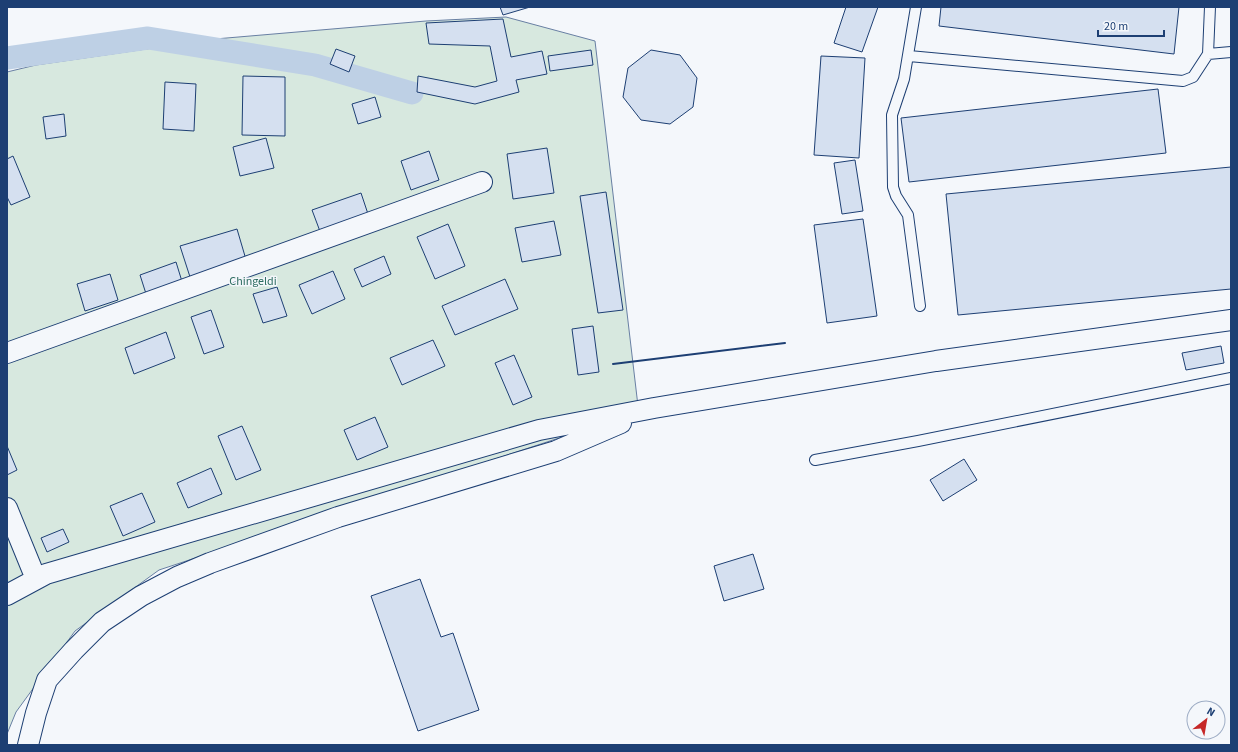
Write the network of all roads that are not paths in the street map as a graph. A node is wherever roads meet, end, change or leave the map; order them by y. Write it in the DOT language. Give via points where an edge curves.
graph roads {
  1 [pos="916,7"];
  2 [pos="1210,7"];
  3 [pos="1231,52"];
  4 [pos="1208,54"];
  5 [pos="909,56"];
  6 [pos="482,182"];
  7 [pos="920,306"];
  8 [pos="1231,320"];
  9 [pos="7,353"];
  10 [pos="1231,378"];
  11 [pos="654,408"];
  12 [pos="815,460"];
  13 [pos="7,508"];
  14 [pos="36,579"];
  15 [pos="7,595"];
  16 [pos="28,745"];
  1 -- 5 [label="lane"];
  2 -- 4 [label="lane"];
  3 -- 4 [label="lane"];
  4 -- 5 [label="lane" via="1193,77 1183,82"];
  5 -- 7 [label="lane" via="892,115 893,187 908,216"];
  6 -- 9 [label="street"];
  8 -- 11 [label="street" via="936,361"];
  10 -- 12 [label="lane"];
  11 -- 14 [label="street" via="539,430"];
  11 -- 16 [label="street" via="556,451 338,517 225,557 177,577 141,596 102,622 48,680"];
  13 -- 14 [label="street"];
  14 -- 15 [label="street"];
}
